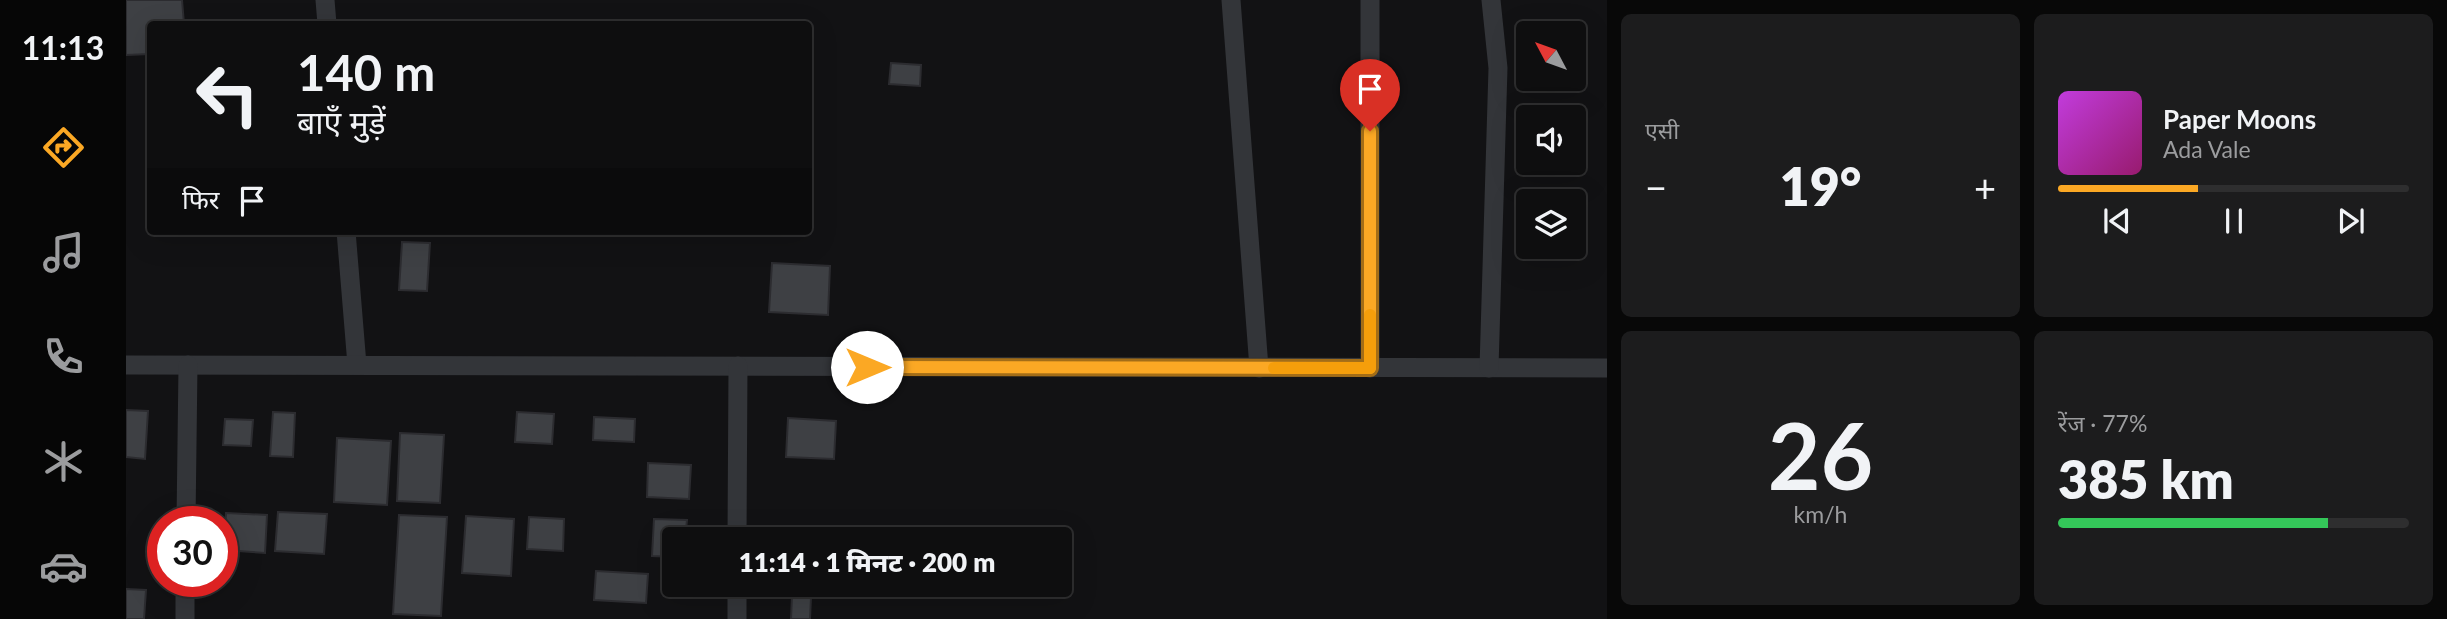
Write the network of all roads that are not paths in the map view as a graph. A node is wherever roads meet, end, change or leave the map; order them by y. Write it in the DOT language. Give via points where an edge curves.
graph roads {
  1 [pos="325,0"];
  2 [pos="1231,0"];
  3 [pos="1370,0"];
  4 [pos="1491,0"];
  5 [pos="327,21"];
  6 [pos="345,235"];
  7 [pos="126,365"];
  8 [pos="188,365"];
  9 [pos="357,366"];
  10 [pos="738,366"];
  11 [pos="1259,368"];
  12 [pos="1370,368"];
  13 [pos="1489,368"];
  14 [pos="1607,368"];
  15 [pos="186,506"];
  16 [pos="737,527"];
  17 [pos="185,597"];
  18 [pos="737,597"];
  19 [pos="185,619"];
  20 [pos="737,619"];
  1 -- 5 [label="street"];
  2 -- 11 [label="street"];
  3 -- 12 [label="street"];
  4 -- 13 [label="street" via="1498,68"];
  6 -- 9 [label="street"];
  7 -- 8 [label="street"];
  8 -- 9 [label="street"];
  8 -- 15 [label="street"];
  9 -- 10 [label="street"];
  10 -- 11 [label="street"];
  10 -- 16 [label="street"];
  11 -- 12 [label="street"];
  12 -- 13 [label="street"];
  13 -- 14 [label="street"];
  17 -- 19 [label="street"];
  18 -- 20 [label="street"];
}
